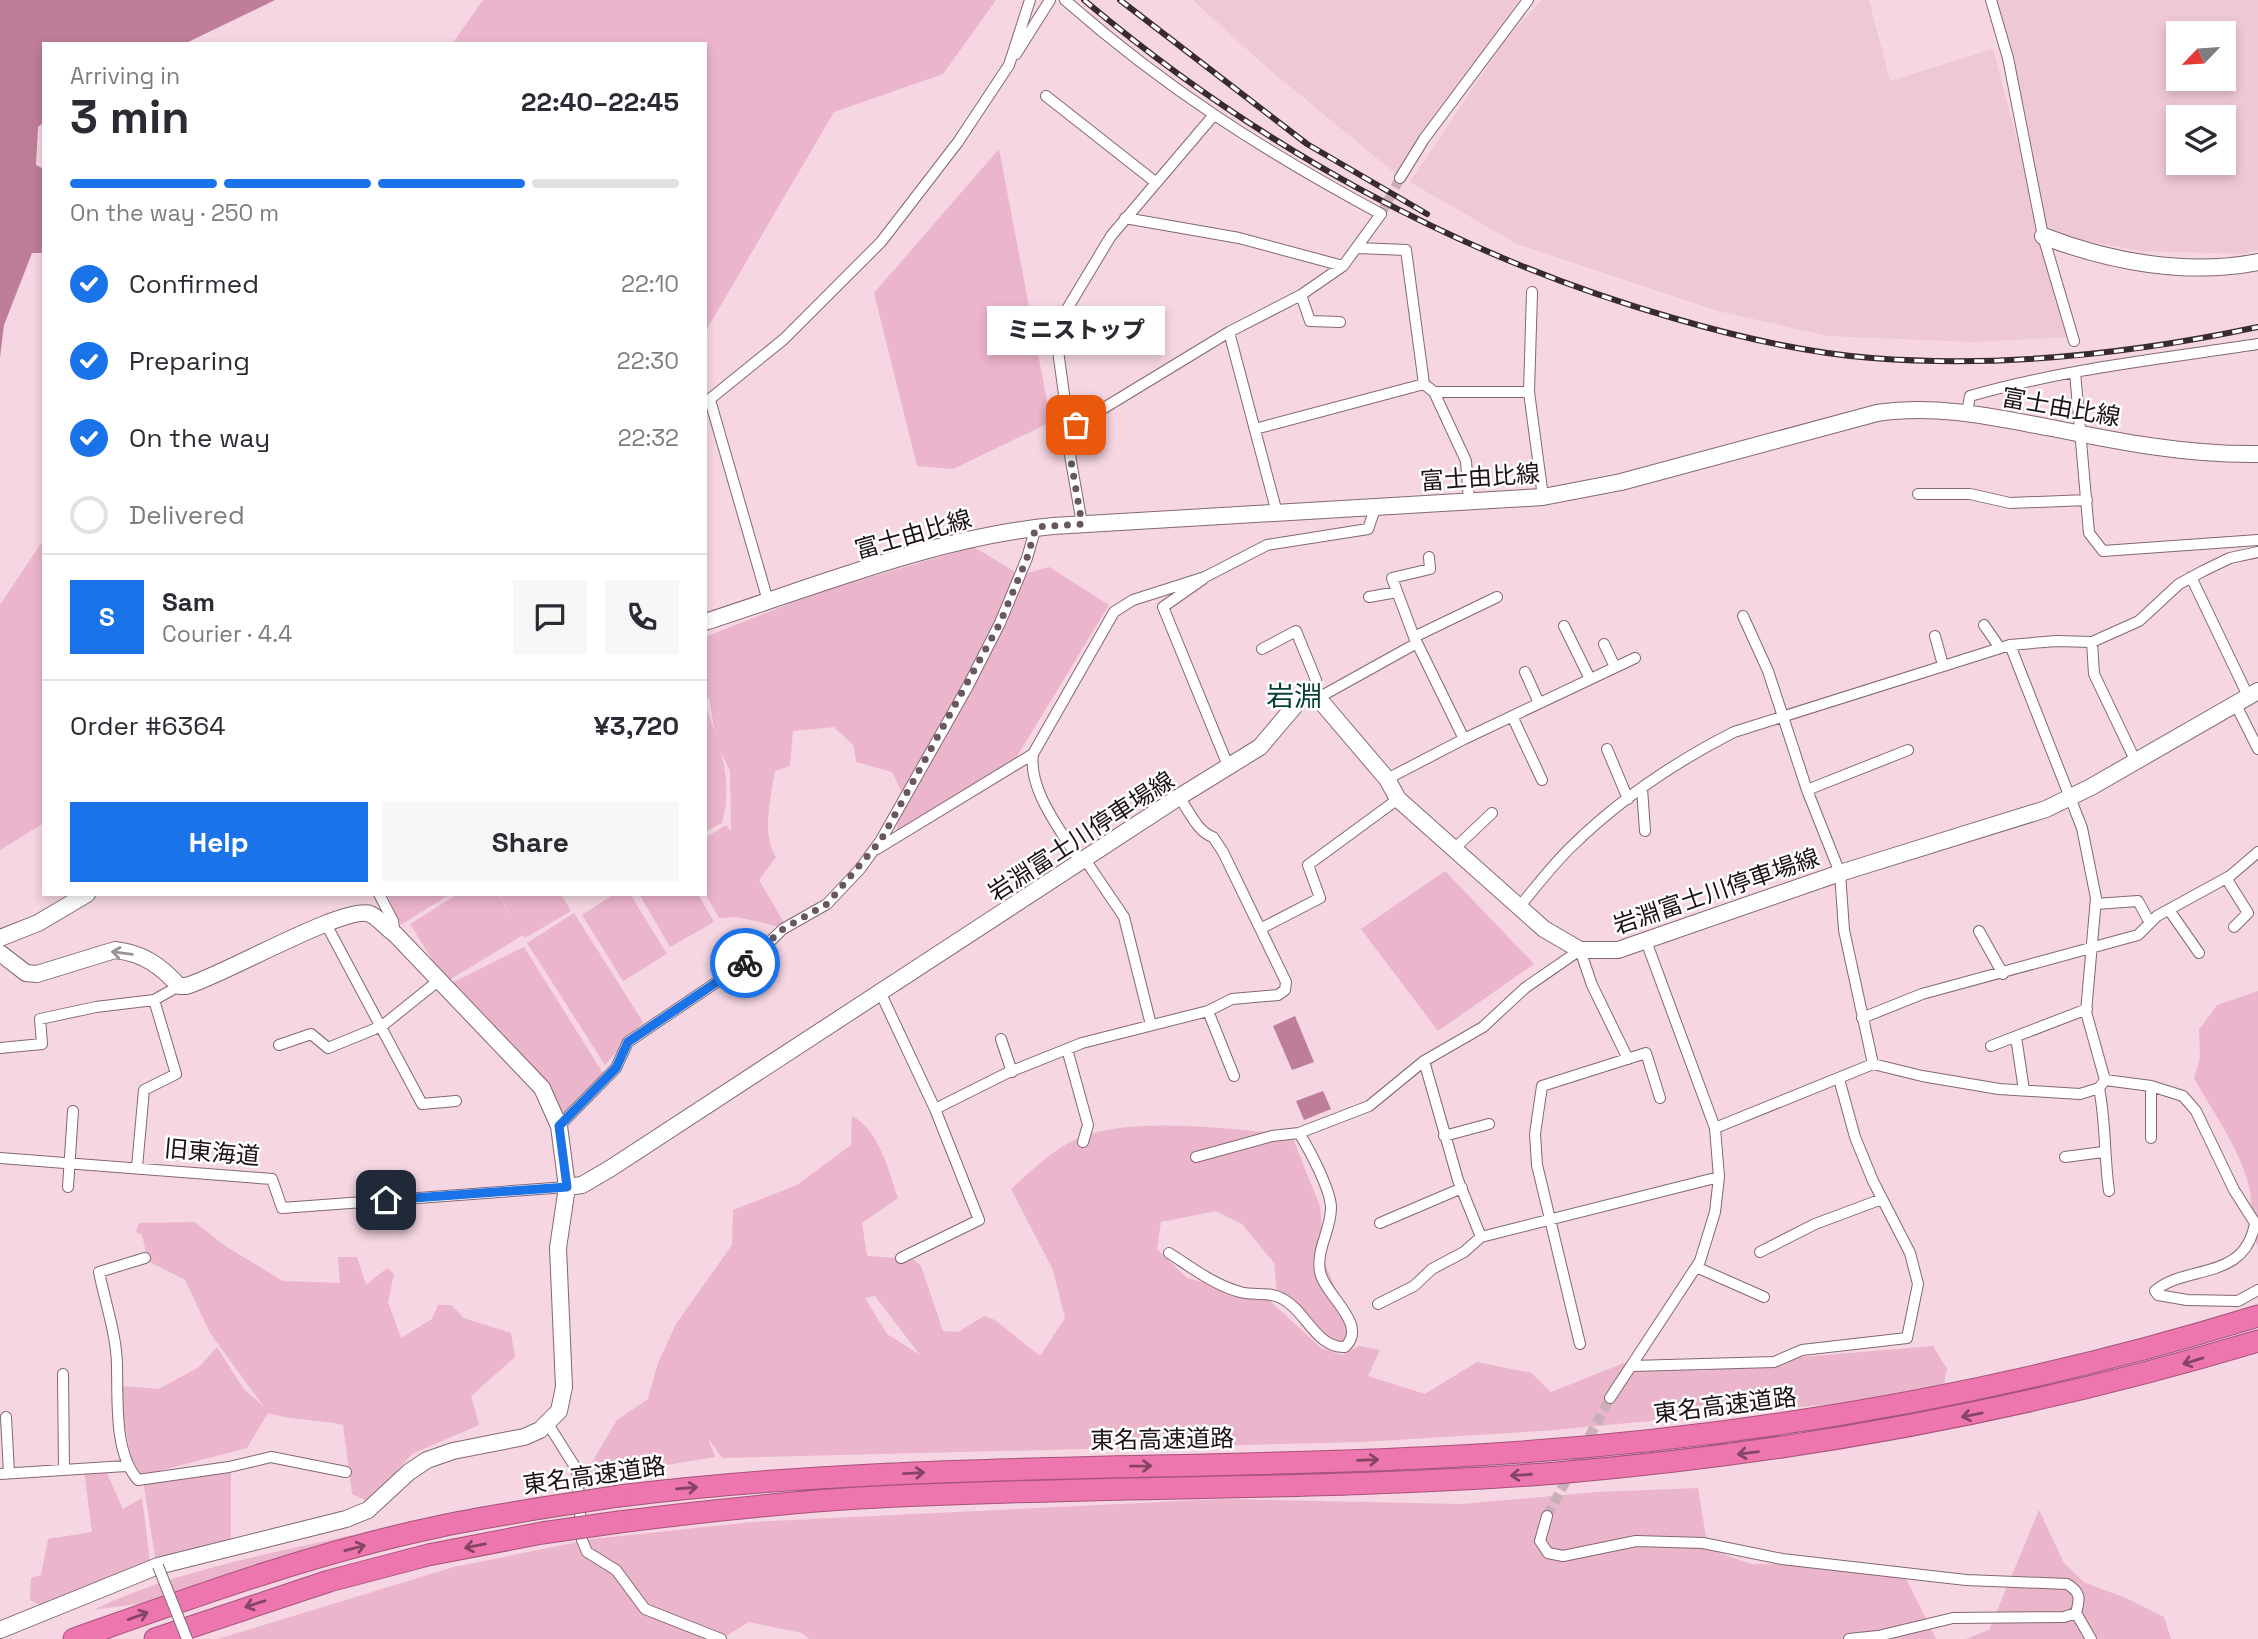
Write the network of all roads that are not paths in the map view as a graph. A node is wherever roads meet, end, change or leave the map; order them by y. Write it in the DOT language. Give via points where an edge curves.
graph roads {
  1 [pos="1030,0"];
  2 [pos="1050,0"];
  3 [pos="1065,0"];
  4 [pos="1528,0"];
  5 [pos="1992,0"];
  6 [pos="1012,55"];
  7 [pos="1046,96"];
  8 [pos="1213,116"];
  9 [pos="1400,178"];
  10 [pos="1154,181"];
  11 [pos="1125,218"];
  12 [pos="2043,236"];
  13 [pos="1358,248"];
  14 [pos="2258,262"];
  15 [pos="1343,266"];
  16 [pos="1532,292"];
  17 [pos="1301,295"];
  18 [pos="1340,323"];
  19 [pos="1229,332"];
  20 [pos="2074,341"];
  21 [pos="2258,344"];
  22 [pos="2075,372"];
  23 [pos="1424,384"];
  24 [pos="1529,392"];
  25 [pos="1434,393"];
  26 [pos="708,401"];
  27 [pos="1967,412"];
  28 [pos="1255,429"];
  29 [pos="2082,434"];
  30 [pos="1067,438"];
  31 [pos="2258,454"];
  32 [pos="1918,494"];
  33 [pos="1543,497"];
  34 [pos="2087,500"];
  35 [pos="1469,501"];
  36 [pos="1376,506"];
  37 [pos="1277,513"];
  38 [pos="1082,524"];
  39 [pos="1036,527"];
  40 [pos="2258,540"];
  41 [pos="2258,552"];
  42 [pos="1429,557"];
  43 [pos="1205,577"];
  44 [pos="2191,578"];
  45 [pos="1397,592"];
  46 [pos="1369,597"];
  47 [pos="1497,597"];
  48 [pos="768,601"];
  49 [pos="1742,616"];
  50 [pos="707,621"];
  51 [pos="1984,625"];
  52 [pos="1564,626"];
  53 [pos="1934,636"];
  54 [pos="1415,640"];
  55 [pos="2092,642"];
  56 [pos="1604,645"];
  57 [pos="2005,646"];
  58 [pos="1262,649"];
  59 [pos="1635,658"];
  60 [pos="1943,665"];
  61 [pos="1615,667"];
  62 [pos="1525,672"];
  63 [pos="1591,679"];
  64 [pos="1315,696"];
  65 [pos="2247,698"];
  66 [pos="1539,703"];
  67 [pos="1782,714"];
  68 [pos="1512,716"];
  69 [pos="1464,738"];
  70 [pos="1607,749"];
  71 [pos="2258,749"];
  72 [pos="1908,750"];
  73 [pos="1033,754"];
  74 [pos="2136,762"];
  75 [pos="1229,768"];
  76 [pos="1387,779"];
  77 [pos="1542,780"];
  78 [pos="1642,789"];
  79 [pos="1807,790"];
  80 [pos="1179,797"];
  81 [pos="1398,799"];
  82 [pos="1628,799"];
  83 [pos="2068,799"];
  84 [pos="1492,813"];
  85 [pos="1645,831"];
  86 [pos="1454,849"];
  87 [pos="872,852"];
  88 [pos="2258,852"];
  89 [pos="1083,862"];
  90 [pos="1840,873"];
  91 [pos="2226,878"];
  92 [pos="85,896"];
  93 [pos="380,896"];
  94 [pos="2096,904"];
  95 [pos="1519,908"];
  96 [pos="2169,910"];
  97 [pos="2150,923"];
  98 [pos="326,924"];
  99 [pos="2234,927"];
  100 [pos="1262,928"];
  101 [pos="1979,931"];
  102 [pos="395,934"];
  103 [pos="0,938"];
  104 [pos="1646,942"];
  105 [pos="2094,946"];
  106 [pos="1580,950"];
  107 [pos="0,953"];
  108 [pos="2199,953"];
  109 [pos="2003,974"];
  110 [pos="439,981"];
  111 [pos="179,986"];
  112 [pos="881,993"];
  113 [pos="154,1000"];
  114 [pos="2087,1009"];
  115 [pos="1208,1011"];
  116 [pos="1862,1018"];
  117 [pos="1151,1025"];
  118 [pos="382,1026"];
  119 [pos="2016,1037"];
  120 [pos="1001,1039"];
  121 [pos="279,1045"];
  122 [pos="1991,1046"];
  123 [pos="0,1048"];
  124 [pos="1067,1049"];
  125 [pos="1628,1059"];
  126 [pos="1424,1061"];
  127 [pos="1873,1064"];
  128 [pos="1012,1072"];
  129 [pos="1234,1076"];
  130 [pos="1839,1079"];
  131 [pos="2102,1084"];
  132 [pos="2151,1086"];
  133 [pos="2024,1090"];
  134 [pos="1660,1098"];
  135 [pos="456,1101"];
  136 [pos="935,1109"];
  137 [pos="74,1111"];
  138 [pos="1489,1124"];
  139 [pos="559,1126"];
  140 [pos="1715,1128"];
  141 [pos="1299,1133"];
  142 [pos="1444,1136"];
  143 [pos="2151,1138"];
  144 [pos="1083,1142"];
  145 [pos="2103,1152"];
  146 [pos="1196,1157"];
  147 [pos="2065,1157"];
  148 [pos="0,1158"];
  149 [pos="70,1162"];
  150 [pos="137,1167"];
  151 [pos="1719,1177"];
  152 [pos="68,1187"];
  153 [pos="567,1187"];
  154 [pos="1462,1188"];
  155 [pos="2109,1191"];
  156 [pos="1882,1199"];
  157 [pos="1550,1219"];
  158 [pos="1380,1223"];
  159 [pos="1481,1237"];
  160 [pos="1760,1252"];
  161 [pos="1169,1253"];
  162 [pos="145,1258"];
  163 [pos="901,1258"];
  164 [pos="1696,1267"];
  165 [pos="2258,1290"];
  166 [pos="1764,1297"];
  167 [pos="1378,1304"];
  168 [pos="2258,1316"];
  169 [pos="2258,1341"];
  170 [pos="1580,1343"];
  171 [pos="1632,1366"];
  172 [pos="63,1374"];
  173 [pos="1610,1398"];
  174 [pos="6,1417"];
  175 [pos="548,1424"];
  176 [pos="126,1466"];
  177 [pos="64,1470"];
  178 [pos="346,1472"];
  179 [pos="4,1473"];
  180 [pos="1547,1516"];
  181 [pos="158,1566"];
  182 [pos="2076,1613"];
  183 [pos="0,1630"];
  184 [pos="169,1637"];
  185 [pos="74,1639"];
  186 [pos="721,1639"];
  187 [pos="1849,1639"];
  188 [pos="2091,1639"];
  1 -- 6 [label="street"];
  2 -- 6 [label="street" via="1018,53"];
  3 -- 8 [label="street" via="1126,54"];
  4 -- 9 [label="street"];
  5 -- 12 [label="street"];
  6 -- 26 [label="street" via="958,142 881,242 784,339"];
  7 -- 10 [label="street"];
  8 -- 10 [label="street"];
  8 -- 13 [label="street" via="1284,162 1381,214"];
  10 -- 11 [label="street"];
  11 -- 15 [label="street" via="1239,238"];
  11 -- 30 [label="street" via="1055,328 1064,394 1059,412"];
  12 -- 14 [label="main road" via="2138,263"];
  12 -- 20 [label="street"];
  13 -- 15 [label="street"];
  13 -- 23 [label="street" via="1406,250"];
  15 -- 17 [label="street"];
  16 -- 24 [label="street"];
  17 -- 18 [label="street" via="1310,321"];
  17 -- 19 [label="street"];
  19 -- 28 [label="street"];
  19 -- 30 [label="street" via="1092,413"];
  21 -- 22 [label="street"];
  22 -- 27 [label="street" via="1970,396"];
  22 -- 29 [label="street"];
  23 -- 25 [label="street"];
  23 -- 28 [label="street"];
  24 -- 25 [label="street"];
  24 -- 33 [label="street"];
  25 -- 35 [label="street" via="1466,461"];
  26 -- 48 [label="street"];
  27 -- 29 [label="main road, 富士由比線"];
  27 -- 33 [label="main road, 富士由比線" via="1937,408 1877,414 1621,482"];
  28 -- 37 [label="street"];
  29 -- 31 [label="main road, 富士由比線" via="2174,450"];
  29 -- 34 [label="street"];
  30 -- 38 [label="street"];
  32 -- 34 [label="street" via="1970,494 2010,503"];
  33 -- 35 [label="main road, 富士由比線"];
  34 -- 40 [label="street" via="2089,533 2102,551"];
  35 -- 36 [label="main road, 富士由比線"];
  36 -- 37 [label="main road, 富士由比線"];
  36 -- 43 [label="street" via="1368,529 1267,545"];
  37 -- 38 [label="main road, 富士由比線"];
  38 -- 39 [label="main road, 富士由比線"];
  39 -- 48 [label="main road, 富士由比線" via="906,558"];
  39 -- 87 [label="street" via="984,655"];
  41 -- 44 [label="street" via="2230,558"];
  42 -- 45 [label="street" via="1430,569 1392,578"];
  43 -- 73 [label="street" via="1133,600 1114,612"];
  43 -- 75 [label="street" via="1163,607"];
  44 -- 55 [label="street" via="2139,621"];
  44 -- 65 [label="street"];
  45 -- 46 [label="street"];
  45 -- 54 [label="street"];
  47 -- 54 [label="street"];
  48 -- 50 [label="main road, 富士由比線"];
  49 -- 67 [label="street"];
  51 -- 57 [label="street"];
  52 -- 63 [label="street"];
  53 -- 60 [label="street"];
  54 -- 64 [label="street"];
  54 -- 69 [label="street"];
  55 -- 57 [label="street" via="2056,640"];
  55 -- 74 [label="street" via="2094,674"];
  56 -- 61 [label="street"];
  57 -- 60 [label="street"];
  57 -- 83 [label="street"];
  58 -- 64 [label="street" via="1296,631 1316,680"];
  59 -- 61 [label="street"];
  60 -- 67 [label="street"];
  61 -- 63 [label="street"];
  62 -- 66 [label="street"];
  63 -- 66 [label="street"];
  64 -- 75 [label="main road, 岩淵富士川停車場線" via="1304,695 1260,747"];
  64 -- 76 [label="main road"];
  65 -- 71 [label="street"];
  65 -- 74 [label="main road, 岩淵富士川停車場線"];
  66 -- 68 [label="street"];
  67 -- 78 [label="street" via="1696,751"];
  67 -- 79 [label="street"];
  68 -- 69 [label="street"];
  68 -- 77 [label="street"];
  69 -- 76 [label="street"];
  70 -- 82 [label="street"];
  72 -- 79 [label="street"];
  73 -- 87 [label="street"];
  73 -- 89 [label="street" via="1033,776 1041,795"];
  74 -- 83 [label="main road, 岩淵富士川停車場線"];
  75 -- 80 [label="main road, 岩淵富士川停車場線"];
  76 -- 81 [label="main road"];
  78 -- 82 [label="street"];
  78 -- 85 [label="street"];
  79 -- 90 [label="street"];
  80 -- 89 [label="main road, 岩淵富士川停車場線"];
  80 -- 100 [label="street" via="1223,852"];
  81 -- 86 [label="main road"];
  81 -- 100 [label="street" via="1308,864 1320,898"];
  82 -- 95 [label="street" via="1571,846"];
  83 -- 90 [label="main road, 岩淵富士川停車場線"];
  83 -- 94 [label="street" via="2091,858"];
  84 -- 86 [label="street"];
  86 -- 95 [label="main road"];
  87 -- 139 [label="street" via="827,904 783,929 754,957 628,1042 616,1068"];
  88 -- 91 [label="street"];
  89 -- 112 [label="main road, 岩淵富士川停車場線"];
  89 -- 117 [label="street" via="1124,917"];
  90 -- 104 [label="main road, 岩淵富士川停車場線"];
  90 -- 116 [label="street" via="1843,930"];
  91 -- 96 [label="street"];
  91 -- 99 [label="street" via="2248,913"];
  92 -- 103 [label="main road"];
  93 -- 102 [label="street"];
  94 -- 97 [label="street" via="2138,901"];
  94 -- 105 [label="street"];
  95 -- 106 [label="main road"];
  96 -- 97 [label="street"];
  96 -- 108 [label="street"];
  97 -- 105 [label="street" via="2138,935"];
  98 -- 102 [label="main road" via="356,913 370,914"];
  98 -- 111 [label="main road" via="194,984"];
  98 -- 118 [label="street"];
  100 -- 115 [label="street" via="1286,982 1285,990 1278,995 1232,999"];
  101 -- 109 [label="street"];
  102 -- 110 [label="main road"];
  104 -- 106 [label="main road, 岩淵富士川停車場線" via="1618,950"];
  104 -- 140 [label="street"];
  105 -- 109 [label="street"];
  105 -- 114 [label="street"];
  106 -- 125 [label="street"];
  106 -- 126 [label="street" via="1525,988 1483,1027"];
  111 -- 107 [label="main road, one-way" via="154,962 124,951 37,974 26,973"];
  109 -- 116 [label="street" via="1922,994"];
  110 -- 118 [label="street"];
  110 -- 139 [label="main road" via="542,1088"];
  111 -- 113 [label="street"];
  112 -- 136 [label="street"];
  112 -- 153 [label="main road, 岩淵富士川停車場線" via="611,1168 582,1185"];
  113 -- 123 [label="street" via="40,1020 42,1044"];
  113 -- 150 [label="street" via="176,1074 144,1090"];
  114 -- 119 [label="street"];
  114 -- 131 [label="street"];
  115 -- 117 [label="street"];
  115 -- 129 [label="street"];
  116 -- 127 [label="street"];
  117 -- 124 [label="street"];
  118 -- 121 [label="street" via="328,1048 311,1034"];
  118 -- 135 [label="street" via="422,1104"];
  119 -- 122 [label="street"];
  119 -- 133 [label="street"];
  120 -- 128 [label="street"];
  124 -- 128 [label="street"];
  124 -- 144 [label="street" via="1088,1125"];
  125 -- 134 [label="street" via="1646,1053"];
  125 -- 157 [label="street" via="1542,1086 1535,1134"];
  126 -- 141 [label="street" via="1369,1106"];
  126 -- 142 [label="street"];
  127 -- 130 [label="street"];
  127 -- 133 [label="street" via="1922,1076"];
  128 -- 136 [label="street"];
  130 -- 140 [label="street"];
  130 -- 156 [label="street" via="1856,1138"];
  131 -- 132 [label="street"];
  131 -- 133 [label="street" via="2080,1094"];
  131 -- 145 [label="street"];
  132 -- 143 [label="street"];
  132 -- 165 [label="street" via="2183,1096 2196,1111 2255,1223 2252,1238 2238,1256 2215,1269 2162,1284 2155,1291 2168,1299 2238,1300"];
  136 -- 163 [label="street" via="979,1220"];
  137 -- 149 [label="street"];
  138 -- 142 [label="street"];
  139 -- 153 [label="main road"];
  140 -- 151 [label="street"];
  141 -- 146 [label="street"];
  141 -- 161 [label="street" via="1329,1196 1320,1272 1353,1328 1345,1347 1328,1345 1284,1299 1226,1287"];
  142 -- 154 [label="street"];
  145 -- 147 [label="street"];
  145 -- 155 [label="street"];
  148 -- 149 [label="street, 旧東海道"];
  149 -- 150 [label="street, 旧東海道"];
  149 -- 152 [label="street"];
  150 -- 153 [label="street, 旧東海道" via="272,1179 282,1208"];
  151 -- 157 [label="street"];
  151 -- 164 [label="street" via="1716,1212"];
  153 -- 175 [label="main road" via="558,1248 564,1387 559,1410"];
  154 -- 158 [label="street"];
  154 -- 159 [label="street"];
  156 -- 160 [label="street" via="1815,1224"];
  156 -- 171 [label="street" via="1909,1253 1918,1284 1907,1338 1802,1350 1774,1362"];
  157 -- 159 [label="street"];
  157 -- 170 [label="street"];
  159 -- 167 [label="street" via="1414,1286"];
  162 -- 176 [label="street" via="99,1272 117,1366 115,1388"];
  164 -- 166 [label="street"];
  164 -- 171 [label="street"];
  185 -- 168 [label="highway, 東名高速道路, one-way, bridge" via="183,1600 358,1547 436,1527 619,1496 858,1475 1441,1457 1677,1438 1792,1423 1953,1393 2081,1366"];
  169 -- 184 [label="highway, 東名高速道路, one-way, bridge" via="2071,1393 1971,1415 1796,1447 1694,1459 1443,1480 860,1498 619,1521 428,1555 329,1581"];
  171 -- 173 [label="street"];
  172 -- 177 [label="street"];
  174 -- 179 [label="street"];
  175 -- 181 [label="main road" via="524,1437 427,1460 368,1510 346,1519"];
  175 -- 186 [label="street" via="577,1470 582,1540 587,1552 616,1570 645,1609"];
  176 -- 177 [label="street"];
  176 -- 178 [label="street" via="138,1480 271,1457"];
  177 -- 179 [label="street"];
  180 -- 182 [label="street" via="1540,1541 1548,1553 1563,1556 1636,1542 1703,1544 1782,1559 1953,1578 2067,1584 2080,1598"];
  181 -- 183 [label="main road"];
  181 -- 184 [label="street, bridge"];
  182 -- 187 [label="street" via="2024,1619 1953,1618"];
  182 -- 188 [label="street"];
}
